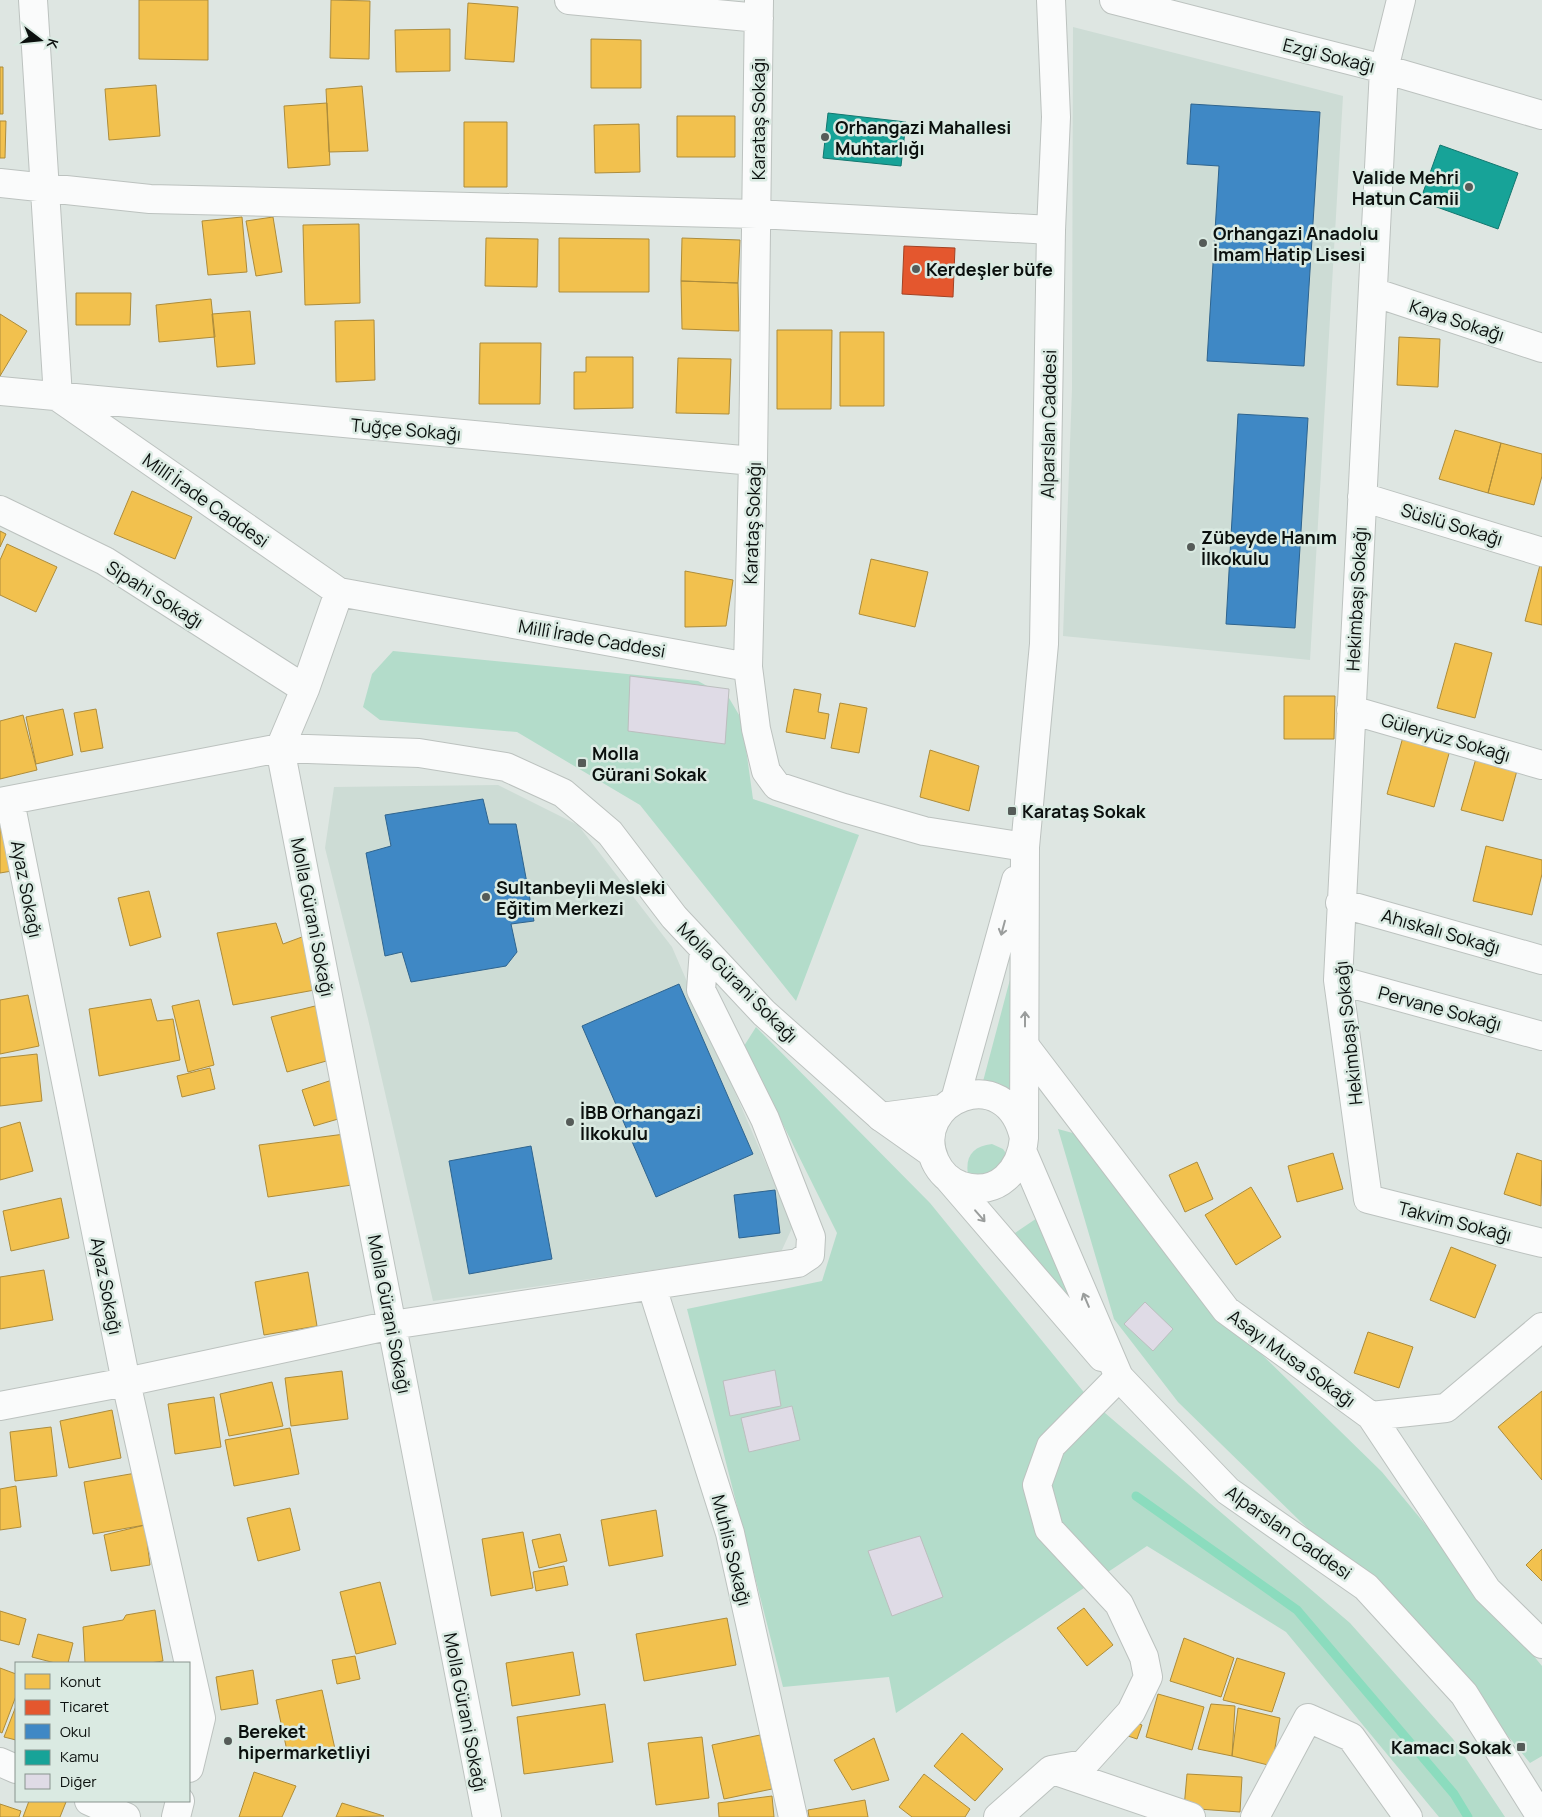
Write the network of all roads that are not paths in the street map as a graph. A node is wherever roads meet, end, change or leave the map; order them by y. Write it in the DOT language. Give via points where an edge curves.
graph roads {
  1 [pos="33,0"];
  2 [pos="569,0"];
  3 [pos="1051,0"];
  4 [pos="1114,0"];
  5 [pos="1401,0"];
  6 [pos="759,9"];
  7 [pos="1384,69"];
  8 [pos="1542,114"];
  9 [pos="0,183"];
  10 [pos="44,188"];
  11 [pos="758,214"];
  12 [pos="1051,230"];
  13 [pos="1373,292"];
  14 [pos="1542,348"];
  15 [pos="0,391"];
  16 [pos="58,397"];
  17 [pos="754,460"];
  18 [pos="1362,497"];
  19 [pos="0,510"];
  20 [pos="1542,552"];
  21 [pos="339,592"];
  22 [pos="748,667"];
  23 [pos="305,689"];
  24 [pos="1351,710"];
  25 [pos="280,748"];
  26 [pos="1542,765"];
  27 [pos="5,802"];
  28 [pos="1025,847"];
  29 [pos="1340,903"];
  30 [pos="704,949"];
  31 [pos="1542,960"];
  32 [pos="1338,980"];
  33 [pos="1542,1036"];
  34 [pos="1025,1046"];
  35 [pos="949,1104"];
  36 [pos="881,1117"];
  37 [pos="1024,1146"];
  38 [pos="932,1154"];
  39 [pos="948,1179"];
  40 [pos="1368,1199"];
  41 [pos="1542,1243"];
  42 [pos="652,1287"];
  43 [pos="392,1325"];
  44 [pos="1542,1327"];
  45 [pos="1119,1377"];
  46 [pos="126,1382"];
  47 [pos="0,1406"];
  48 [pos="1371,1416"];
  49 [pos="1542,1643"];
  50 [pos="188,1662"];
  51 [pos="190,1669"];
  52 [pos="0,1762"];
  53 [pos="190,1764"];
  54 [pos="15,1769"];
  55 [pos="1051,1770"];
  56 [pos="91,1802"];
  57 [pos="180,1802"];
  58 [pos="126,1817"];
  59 [pos="176,1817"];
  60 [pos="487,1817"];
  61 [pos="794,1817"];
  62 [pos="998,1817"];
  63 [pos="1191,1817"];
  64 [pos="1255,1817"];
  65 [pos="1408,1817"];
  66 [pos="1541,1817"];
  1 -- 10 [label="street"];
  2 -- 6 [label="street"];
  3 -- 12 [label="street, Alparslan Caddesi" via="1056,117"];
  4 -- 7 [label="street, Ezgi Sokağı"];
  5 -- 7 [label="street, Hekimbaşı Sokağı"];
  6 -- 11 [label="street, Karataş Sokağı"];
  7 -- 8 [label="street, Ezgi Sokağı"];
  7 -- 13 [label="street, Hekimbaşı Sokağı"];
  9 -- 10 [label="street"];
  10 -- 11 [label="street" via="150,199"];
  10 -- 16 [label="street"];
  11 -- 12 [label="street"];
  11 -- 17 [label="street, Karataş Sokağı"];
  12 -- 28 [label="street, Alparslan Caddesi" via="1044,644"];
  13 -- 14 [label="street, Kaya Sokağı"];
  13 -- 18 [label="street, Hekimbaşı Sokağı"];
  15 -- 16 [label="street, Tuğçe Sokağı"];
  16 -- 17 [label="street, Tuğçe Sokağı"];
  16 -- 21 [label="street, Millî İrade Caddesi"];
  17 -- 22 [label="street, Karataş Sokağı"];
  18 -- 20 [label="street, Süslü Sokağı"];
  18 -- 24 [label="street, Hekimbaşı Sokağı"];
  19 -- 23 [label="street, Sipahi Sokağı" via="105,561"];
  21 -- 22 [label="street, Millî İrade Caddesi"];
  21 -- 23 [label="street"];
  22 -- 28 [label="street, Karataş Sokağı" via="766,771 777,786 924,830"];
  23 -- 25 [label="street"];
  24 -- 26 [label="street, Güleryüz Sokağı"];
  24 -- 29 [label="street, Hekimbaşı Sokağı"];
  25 -- 27 [label="street"];
  25 -- 30 [label="street, Molla Gürani Sokağı" via="418,753 457,759 506,767 563,793 610,833 674,917"];
  25 -- 43 [label="street, Molla Gürani Sokağı"];
  27 -- 46 [label="street, Ayaz Sokağı"];
  34 -- 28 [label="street, one-way"];
  28 -- 35 [label="street, one-way"];
  29 -- 31 [label="street, Ahıskalı Sokağı"];
  29 -- 32 [label="street, Hekimbaşı Sokağı"];
  30 -- 36 [label="street, Molla Gürani Sokağı" via="764,1013"];
  30 -- 42 [label="street" via="702,990 765,1119 811,1237 810,1254 798,1263"];
  32 -- 33 [label="street, Pervane Sokağı"];
  32 -- 40 [label="street, Hekimbaşı Sokağı"];
  34 -- 37 [label="street"];
  34 -- 48 [label="street, Asayı Musa Sokağı" via="1226,1310"];
  35 -- 36 [label="street"];
  35 -- 37 [label="street" via="970,1095 1000,1100 1012,1109 1021,1123"];
  35 -- 38 [label="street" via="934,1123 930,1138"];
  36 -- 38 [label="street, Molla Gürani Sokağı"];
  37 -- 39 [label="street" via="1016,1167 1006,1179 992,1186 962,1186"];
  45 -- 37 [label="street, Alparslan Caddesi, one-way"];
  38 -- 39 [label="street"];
  39 -- 45 [label="street, one-way"];
  40 -- 41 [label="street, Takvim Sokağı"];
  42 -- 43 [label="street"];
  42 -- 61 [label="street, Muhlis Sokağı" via="730,1533"];
  43 -- 46 [label="street"];
  43 -- 60 [label="street, Molla Gürani Sokağı"];
  44 -- 48 [label="street" via="1446,1408"];
  45 -- 55 [label="street" via="1051,1446 1037,1485 1049,1529 1119,1604 1144,1657 1148,1677 1131,1712 1084,1764"];
  45 -- 66 [label="street, Alparslan Caddesi" via="1228,1491 1366,1587 1464,1694"];
  46 -- 47 [label="street"];
  46 -- 50 [label="street, Ayaz Sokağı"];
  48 -- 49 [label="street, Asayı Musa Sokağı" via="1487,1590"];
  51 -- 53 [label="street, Ayaz Sokağı" via="201,1718"];
  52 -- 54 [label="street"];
  55 -- 62 [label="street"];
  55 -- 63 [label="street"];
  56 -- 58 [label="street"];
  57 -- 59 [label="street"];
  64 -- 65 [label="street" via="1308,1718 1351,1737"];
}
